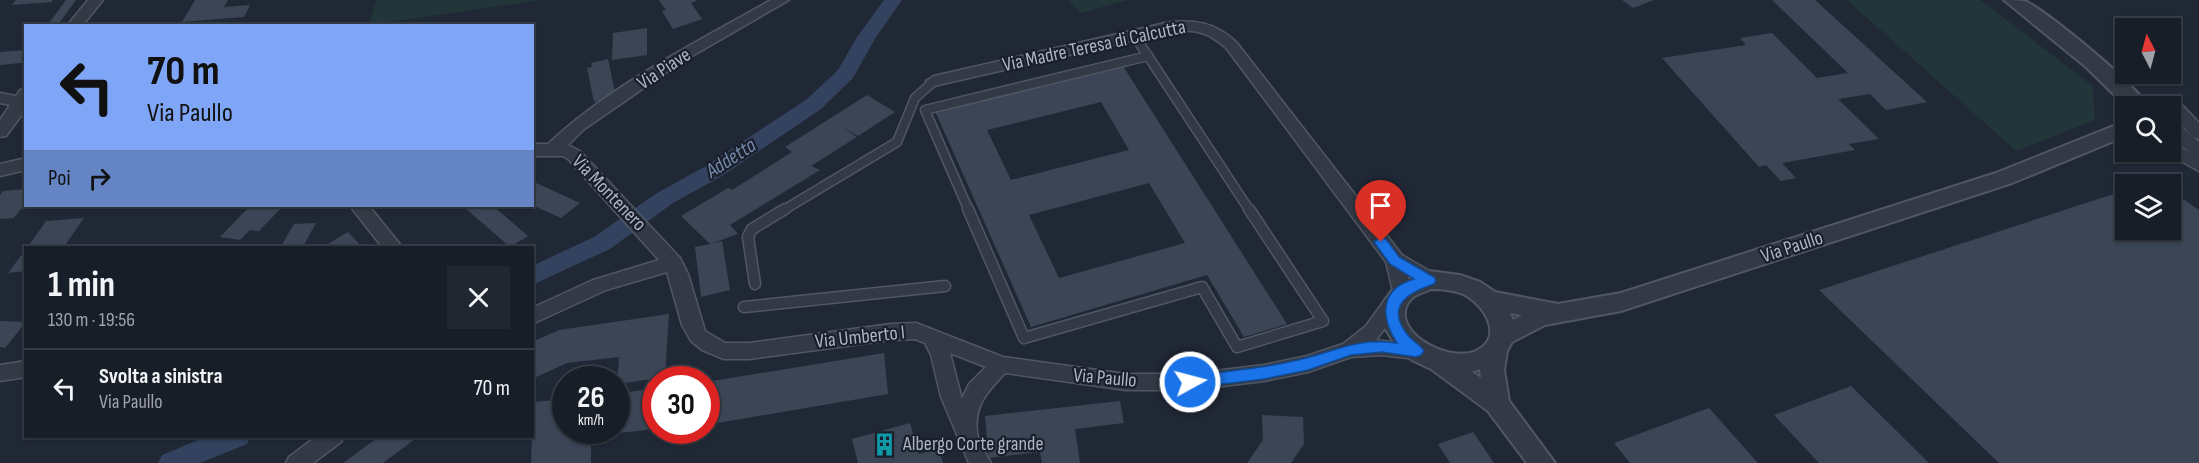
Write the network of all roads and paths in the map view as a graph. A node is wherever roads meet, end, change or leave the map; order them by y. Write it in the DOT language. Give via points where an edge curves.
graph roads {
  1 [pos="782,0"];
  2 [pos="2014,0"];
  3 [pos="92,2"];
  4 [pos="76,24"];
  5 [pos="1134,35"];
  6 [pos="1148,57"];
  7 [pos="934,81"];
  8 [pos="2121,88"];
  9 [pos="2128,96"];
  10 [pos="2132,96"];
  11 [pos="0,98"];
  12 [pos="24,100"];
  13 [pos="2181,119"];
  14 [pos="0,132"];
  15 [pos="2115,133"];
  16 [pos="2181,135"];
  17 [pos="2181,148"];
  18 [pos="553,149"];
  19 [pos="2198,149"];
  20 [pos="534,150"];
  21 [pos="24,164"];
  22 [pos="0,170"];
  23 [pos="360,207"];
  24 [pos="392,246"];
  25 [pos="1395,260"];
  26 [pos="673,263"];
  27 [pos="1429,280"];
  28 [pos="754,284"];
  29 [pos="945,286"];
  30 [pos="1398,297"];
  31 [pos="1489,300"];
  32 [pos="744,308"];
  33 [pos="1557,313"];
  34 [pos="534,316"];
  35 [pos="932,338"];
  36 [pos="1499,344"];
  37 [pos="1350,349"];
  38 [pos="749,351"];
  39 [pos="1416,351"];
  40 [pos="1440,362"];
  41 [pos="1001,365"];
  42 [pos="24,369"];
  43 [pos="0,373"];
  44 [pos="1497,404"];
  45 [pos="966,433"];
  46 [pos="331,438"];
  47 [pos="297,463"];
  48 [pos="980,463"];
  49 [pos="1542,463"];
  1 -- 18 [label="street, Via Piave" via="675,60 577,126"];
  2 -- 8 [label="street"];
  3 -- 4 [label="street"];
  5 -- 6 [label="lane"];
  5 -- 7 [label="street, Via Madre Teresa di Calcutta"];
  5 -- 25 [label="street, Via Madre Teresa di Calcutta" via="1186,24 1220,33"];
  6 -- 6 [label="lane" via="1200,135 1323,321 1237,347 1202,287 1024,338 925,110"];
  7 -- 28 [label="lane" via="915,98 897,142 752,229 748,237"];
  8 -- 9 [label="street"];
  8 -- 10 [label="street"];
  11 -- 12 [label="street"];
  12 -- 14 [label="street"];
  13 -- 19 [label="street"];
  15 -- 33 [label="street, Via Paullo" via="2025,170 1621,302"];
  16 -- 19 [label="street"];
  17 -- 19 [label="street"];
  18 -- 20 [label="street, Via Montenero"];
  18 -- 26 [label="street, Via Montenero" via="574,155"];
  21 -- 22 [label="street"];
  23 -- 24 [label="street"];
  25 -- 27 [label="street, Via Madre Teresa di Calcutta"];
  25 -- 30 [label="street, Via Madre Teresa di Calcutta"];
  26 -- 34 [label="street" via="600,285"];
  26 -- 38 [label="street, Via Montenero" via="698,336 724,351"];
  27 -- 30 [label="street" via="1414,284"];
  27 -- 31 [label="street, Via Paullo" via="1461,284"];
  29 -- 32 [label="lane"];
  30 -- 37 [label="street, Via Paullo" via="1373,331"];
  30 -- 39 [label="street, Via Paullo" via="1392,314 1395,328"];
  31 -- 33 [label="street, Via Paullo"];
  31 -- 36 [label="street" via="1503,324"];
  33 -- 36 [label="street, Via Paullo" via="1540,317"];
  35 -- 38 [label="street, Via Umberto I" via="915,331 891,332"];
  35 -- 41 [label="street, Via Umberto I"];
  35 -- 45 [label="street"];
  36 -- 40 [label="street, Via Paullo" via="1485,358 1472,363"];
  36 -- 44 [label="street" via="1492,370"];
  37 -- 39 [label="street, Via Paullo"];
  37 -- 41 [label="street, Via Paullo" via="1308,364 1190,382 1126,382"];
  39 -- 40 [label="street, Via Paullo"];
  40 -- 44 [label="street"];
  41 -- 45 [label="street" via="976,390"];
  42 -- 43 [label="street"];
  44 -- 49 [label="street"];
  45 -- 48 [label="street"];
  46 -- 47 [label="street"];
}
